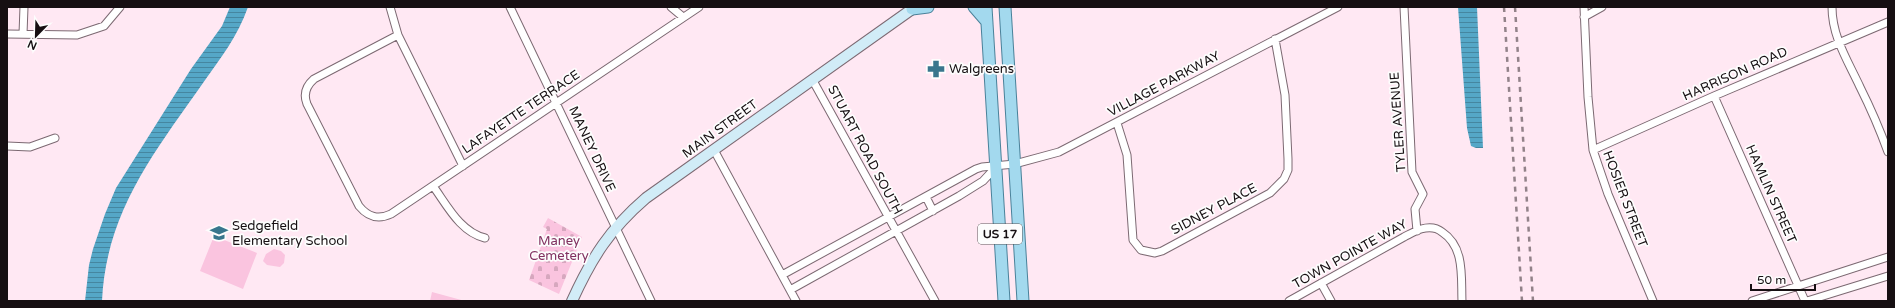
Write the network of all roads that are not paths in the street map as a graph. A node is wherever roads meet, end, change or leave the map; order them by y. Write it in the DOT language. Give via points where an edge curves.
graph roads {
  1 [pos="24,7"];
  2 [pos="120,7"];
  3 [pos="390,7"];
  4 [pos="510,7"];
  5 [pos="671,7"];
  6 [pos="699,7"];
  7 [pos="928,7"];
  8 [pos="974,7"];
  9 [pos="986,7"];
  10 [pos="1005,7"];
  11 [pos="1338,7"];
  12 [pos="1404,7"];
  13 [pos="1584,7"];
  14 [pos="1602,7"];
  15 [pos="1832,7"];
  16 [pos="914,8"];
  17 [pos="683,17"];
  18 [pos="1584,17"];
  19 [pos="987,22"];
  20 [pos="1888,22"];
  21 [pos="7,34"];
  22 [pos="23,34"];
  23 [pos="398,36"];
  24 [pos="1275,39"];
  25 [pos="1838,43"];
  26 [pos="812,80"];
  27 [pos="1714,96"];
  28 [pos="557,102"];
  29 [pos="1118,123"];
  30 [pos="55,138"];
  31 [pos="7,146"];
  32 [pos="714,150"];
  33 [pos="1593,150"];
  34 [pos="1888,152"];
  35 [pos="1015,164"];
  36 [pos="463,166"];
  37 [pos="996,166"];
  38 [pos="433,186"];
  39 [pos="926,197"];
  40 [pos="933,211"];
  41 [pos="887,217"];
  42 [pos="615,227"];
  43 [pos="1416,231"];
  44 [pos="896,232"];
  45 [pos="485,238"];
  46 [pos="1888,257"];
  47 [pos="782,275"];
  48 [pos="1888,276"];
  49 [pos="1321,283"];
  50 [pos="1799,286"];
  51 [pos="790,290"];
  52 [pos="572,301"];
  53 [pos="651,301"];
  54 [pos="796,301"];
  55 [pos="935,301"];
  56 [pos="1004,301"];
  57 [pos="1023,301"];
  58 [pos="1289,301"];
  59 [pos="1331,301"];
  60 [pos="1462,301"];
  61 [pos="1654,301"];
  62 [pos="1752,301"];
  63 [pos="1806,301"];
  1 -- 22 [label="street"];
  2 -- 22 [label="street" via="104,26 77,35"];
  3 -- 23 [label="street"];
  4 -- 28 [label="street, MANEY DRIVE"];
  5 -- 17 [label="street"];
  6 -- 17 [label="street, LAFAYETTE TERRACE"];
  7 -- 16 [label="main road"];
  8 -- 19 [label="main road"];
  9 -- 19 [label="main road, US 17"];
  10 -- 35 [label="main road, US 17"];
  11 -- 24 [label="street, VILLAGE PARKWAY"];
  12 -- 43 [label="street, TYLER AVENUE" via="1412,172 1423,194 1415,209"];
  13 -- 18 [label="street, HOSIER STREET"];
  14 -- 18 [label="street"];
  15 -- 25 [label="street"];
  16 -- 26 [label="main road, MAIN STREET"];
  17 -- 28 [label="street, LAFAYETTE TERRACE"];
  18 -- 33 [label="street, HOSIER STREET"];
  19 -- 37 [label="main road, US 17"];
  20 -- 25 [label="street, HARRISON ROAD"];
  21 -- 22 [label="street"];
  23 -- 36 [label="street"];
  23 -- 38 [label="street, LAFAYETTE TERRACE" via="314,79 306,89 307,104 364,213 385,217"];
  24 -- 29 [label="street, VILLAGE PARKWAY"];
  24 -- 29 [label="street, SIDNEY PLACE" via="1285,94 1288,170 1284,179 1270,193 1155,253 1141,250 1133,240 1127,155"];
  25 -- 27 [label="street, HARRISON ROAD"];
  25 -- 34 [label="street"];
  26 -- 32 [label="main road, MAIN STREET"];
  26 -- 41 [label="street, STUART ROAD SOUTH"];
  27 -- 33 [label="street, HARRISON ROAD"];
  27 -- 50 [label="street, HAMLIN STREET"];
  28 -- 36 [label="street, LAFAYETTE TERRACE"];
  28 -- 42 [label="street, MANEY DRIVE"];
  29 -- 35 [label="street, VILLAGE PARKWAY" via="1059,152"];
  30 -- 31 [label="street" via="30,147"];
  32 -- 42 [label="main road, MAIN STREET" via="646,198"];
  32 -- 47 [label="street"];
  33 -- 61 [label="street, HOSIER STREET" via="1608,194"];
  35 -- 37 [label="street, VILLAGE PARKWAY"];
  35 -- 57 [label="main road, US 17"];
  36 -- 38 [label="street, LAFAYETTE TERRACE"];
  37 -- 39 [label="street, VILLAGE PARKWAY" via="976,169"];
  37 -- 40 [label="street" via="983,181"];
  37 -- 56 [label="main road, US 17"];
  38 -- 45 [label="street" via="463,226"];
  39 -- 40 [label="street"];
  39 -- 41 [label="street, VILLAGE PARKWAY"];
  40 -- 44 [label="street"];
  41 -- 44 [label="street, STUART ROAD SOUTH"];
  41 -- 47 [label="street, VILLAGE PARKWAY"];
  42 -- 52 [label="main road, MAIN STREET" via="591,261"];
  42 -- 53 [label="street, MANEY DRIVE"];
  43 -- 49 [label="street, TOWN POINTE WAY"];
  43 -- 60 [label="street, TOWN POINTE WAY" via="1435,228 1449,237 1454,244 1460,260"];
  44 -- 51 [label="street"];
  44 -- 55 [label="street, STUART ROAD SOUTH"];
  46 -- 50 [label="street"];
  47 -- 51 [label="street"];
  48 -- 63 [label="street"];
  49 -- 58 [label="street, TOWN POINTE WAY"];
  49 -- 59 [label="street"];
  50 -- 62 [label="street"];
  50 -- 63 [label="street, HAMLIN STREET"];
  51 -- 54 [label="street"];
}
